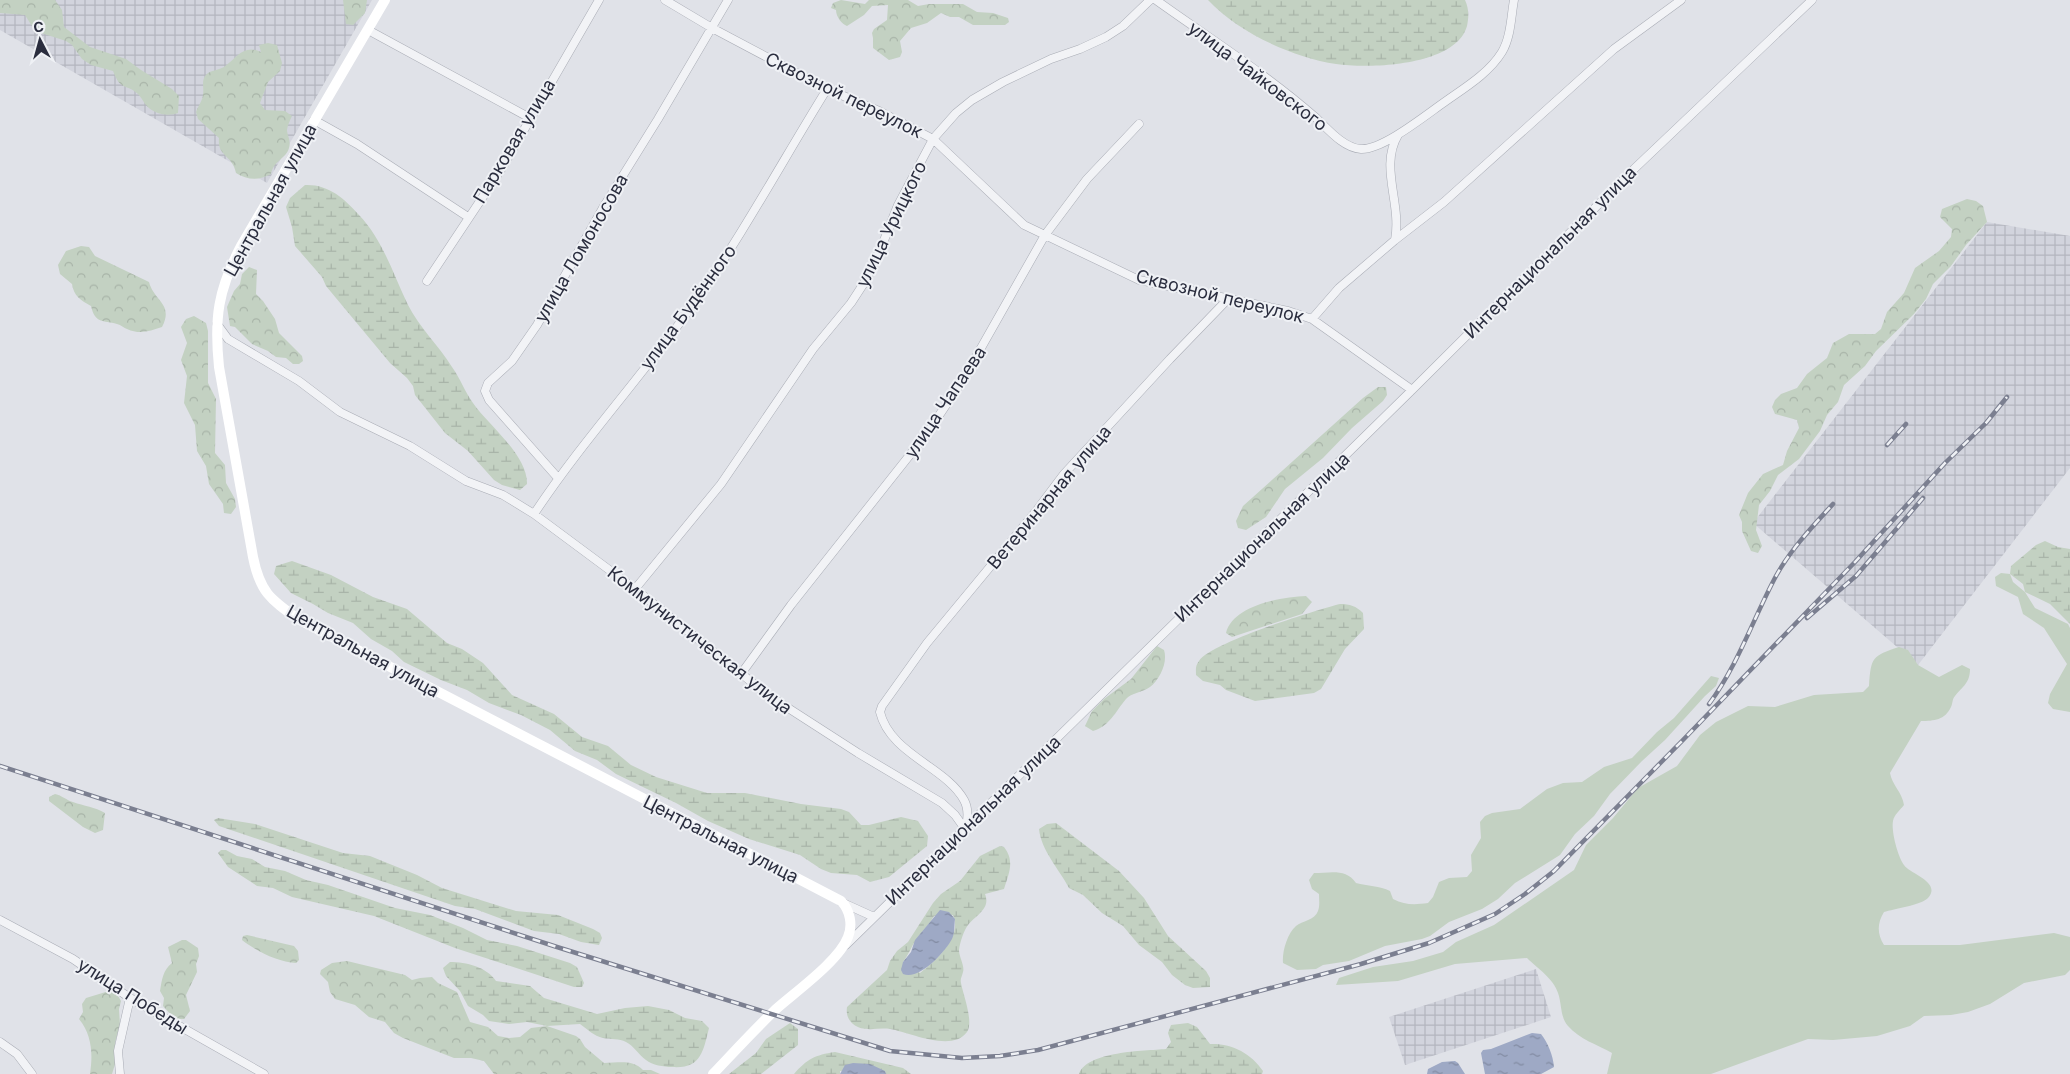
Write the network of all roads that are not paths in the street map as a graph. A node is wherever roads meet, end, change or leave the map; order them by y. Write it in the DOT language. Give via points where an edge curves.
graph roads {
  1 [pos="385,0"];
  2 [pos="598,0"];
  3 [pos="665,0"];
  4 [pos="728,0"];
  5 [pos="1150,0"];
  6 [pos="1156,0"];
  7 [pos="1514,0"];
  8 [pos="1681,0"];
  9 [pos="1812,0"];
  10 [pos="712,28"];
  11 [pos="368,30"];
  12 [pos="828,90"];
  13 [pos="530,118"];
  14 [pos="314,120"];
  15 [pos="1138,124"];
  16 [pos="1398,134"];
  17 [pos="933,139"];
  18 [pos="468,217"];
  19 [pos="1045,235"];
  20 [pos="1395,240"];
  21 [pos="427,281"];
  22 [pos="1228,299"];
  23 [pos="1312,319"];
  24 [pos="217,324"];
  25 [pos="1412,390"];
  26 [pos="558,478"];
  27 [pos="534,514"];
  28 [pos="635,589"];
  29 [pos="741,674"];
  30 [pos="966,829"];
  31 [pos="841,901"];
  32 [pos="874,917"];
  33 [pos="0,920"];
  34 [pos="840,952"];
  35 [pos="130,998"];
  36 [pos="0,1042"];
  37 [pos="32,1074"];
  38 [pos="120,1074"];
  39 [pos="264,1074"];
  40 [pos="713,1074"];
  1 -- 11 [label="street, Центральная улица"];
  2 -- 13 [label="street, Парковая улица"];
  3 -- 10 [label="street, Сквозной переулок"];
  4 -- 10 [label="street, улица Ломоносова"];
  5 -- 17 [label="street, улица Урицкого" via="1123,26 1106,37 1051,59 972,100"];
  6 -- 16 [label="street, улица Чайковского" via="1298,102 1350,146 1362,149"];
  7 -- 16 [label="street" via="1508,37 1491,66 1478,79"];
  8 -- 20 [label="street" via="1614,49 1444,202"];
  9 -- 25 [label="street, Интернациональная улица" via="1634,170"];
  10 -- 12 [label="street, Сквозной переулок"];
  10 -- 26 [label="street, улица Ломоносова" via="604,206 537,325 512,361 485,391 510,426"];
  11 -- 13 [label="street"];
  11 -- 14 [label="street, Центральная улица"];
  12 -- 17 [label="street, Сквозной переулок" via="879,111"];
  12 -- 26 [label="street, улица Будённого" via="738,238 694,303"];
  13 -- 18 [label="street, Парковая улица" via="502,168"];
  14 -- 18 [label="street"];
  14 -- 24 [label="street, Центральная улица" via="231,266 222,289"];
  15 -- 19 [label="street, улица Чапаева" via="1087,179"];
  16 -- 20 [label="street" via="1390,155 1398,218"];
  17 -- 19 [label="street, Сквозной переулок" via="1024,225"];
  17 -- 28 [label="street, улица Урицкого" via="898,206 866,280 851,303 813,348 721,484"];
  18 -- 21 [label="street, Парковая улица"];
  19 -- 22 [label="street, Сквозной переулок" via="1139,280"];
  19 -- 29 [label="street, улица Чапаева" via="968,370 928,432 791,605"];
  20 -- 23 [label="street" via="1339,288"];
  22 -- 23 [label="street, Сквозной переулок"];
  22 -- 30 [label="street, Ветеринарная улица" via="1064,474 927,643 882,706 880,712 888,733 953,786 964,800 968,816"];
  23 -- 25 [label="street, Сквозной переулок"];
  24 -- 27 [label="street, Коммунистическая улица" via="228,338 299,381 340,412"];
  24 -- 31 [label="street, Центральная улица" via="219,367 252,557 259,582 268,596 298,618"];
  25 -- 30 [label="street, Интернациональная улица"];
  26 -- 27 [label="street, улица Будённого"];
  27 -- 28 [label="street, Коммунистическая улица"];
  28 -- 29 [label="street, Коммунистическая улица"];
  29 -- 30 [label="street, Коммунистическая улица" via="858,754 942,803"];
  30 -- 32 [label="street, Интернациональная улица"];
  31 -- 32 [label="street, Центральная улица"];
  31 -- 34 [label="street" via="850,922 848,938"];
  32 -- 34 [label="street, Интернациональная улица"];
  33 -- 35 [label="street, улица Победы" via="73,959"];
  34 -- 40 [label="street, Интернациональная улица" via="775,1010"];
  35 -- 38 [label="street" via="118,1052"];
  35 -- 39 [label="street, улица Победы"];
  36 -- 37 [label="street" via="17,1054"];
}
